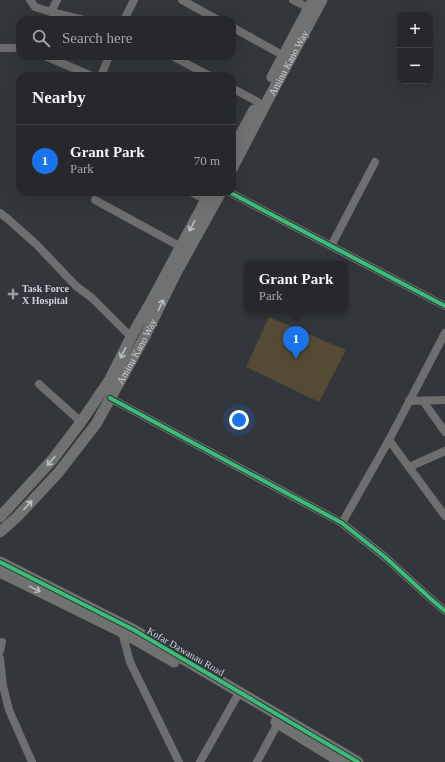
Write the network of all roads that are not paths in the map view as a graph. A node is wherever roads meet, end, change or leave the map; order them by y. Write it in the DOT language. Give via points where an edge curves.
graph roads {
  1 [pos="30,0"];
  2 [pos="57,0"];
  3 [pos="134,0"];
  4 [pos="182,0"];
  5 [pos="293,0"];
  6 [pos="322,0"];
  7 [pos="311,4"];
  8 [pos="51,12"];
  9 [pos="68,16"];
  10 [pos="126,16"];
  11 [pos="211,16"];
  12 [pos="236,30"];
  13 [pos="0,48"];
  14 [pos="16,48"];
  15 [pos="284,56"];
  16 [pos="54,60"];
  17 [pos="107,60"];
  18 [pos="180,60"];
  19 [pos="83,72"];
  20 [pos="103,72"];
  21 [pos="202,72"];
  22 [pos="236,90"];
  23 [pos="258,102"];
  24 [pos="236,141"];
  25 [pos="236,161"];
  26 [pos="374,162"];
  27 [pos="208,196"];
  28 [pos="219,196"];
  29 [pos="236,196"];
  30 [pos="95,200"];
  31 [pos="0,213"];
  32 [pos="331,246"];
  33 [pos="181,247"];
  34 [pos="445,306"];
  35 [pos="445,333"];
  36 [pos="131,337"];
  37 [pos="442,346"];
  38 [pos="39,384"];
  39 [pos="110,398"];
  40 [pos="445,400"];
  41 [pos="409,401"];
  42 [pos="423,401"];
  43 [pos="78,426"];
  44 [pos="445,432"];
  45 [pos="86,438"];
  46 [pos="388,440"];
  47 [pos="445,451"];
  48 [pos="410,467"];
  49 [pos="445,516"];
  50 [pos="0,517"];
  51 [pos="342,523"];
  52 [pos="0,532"];
  53 [pos="0,562"];
  54 [pos="0,572"];
  55 [pos="445,611"];
  56 [pos="122,632"];
  57 [pos="2,642"];
  58 [pos="0,651"];
  59 [pos="0,658"];
  60 [pos="236,698"];
  61 [pos="278,723"];
  62 [pos="328,758"];
  63 [pos="32,762"];
  64 [pos="178,762"];
  65 [pos="200,762"];
  66 [pos="257,762"];
  67 [pos="341,762"];
  68 [pos="358,762"];
  1 -- 8 [label="street" via="35,7"];
  2 -- 8 [label="street"];
  3 -- 10 [label="street"];
  4 -- 11 [label="street"];
  5 -- 7 [label="street"];
  6 -- 25 [label="main road, Aminu Kano Way"];
  7 -- 15 [label="main road, Aminu Kano Way"];
  8 -- 9 [label="street"];
  12 -- 15 [label="street"];
  13 -- 14 [label="street"];
  15 -- 23 [label="main road, Aminu Kano Way"];
  16 -- 19 [label="street"];
  17 -- 20 [label="street"];
  18 -- 21 [label="street"];
  22 -- 23 [label="street"];
  23 -- 24 [label="main road, Aminu Kano Way"];
  26 -- 32 [label="street"];
  27 -- 33 [label="main road, Aminu Kano Way, one-way"];
  39 -- 28 [label="main road, Aminu Kano Way, one-way"];
  29 -- 32 [label="street"];
  30 -- 33 [label="street"];
  31 -- 36 [label="street" via="37,245 76,286 92,298"];
  32 -- 34 [label="street"];
  33 -- 36 [label="main road, Aminu Kano Way"];
  35 -- 37 [label="street"];
  36 -- 43 [label="main road, Aminu Kano Way, one-way" via="110,379"];
  37 -- 41 [label="street"];
  38 -- 43 [label="street"];
  39 -- 45 [label="main road, Aminu Kano Way"];
  39 -- 51 [label="street"];
  40 -- 42 [label="street"];
  41 -- 42 [label="street"];
  41 -- 46 [label="street"];
  42 -- 44 [label="street"];
  43 -- 45 [label="main road"];
  43 -- 50 [label="main road, Aminu Kano Way, one-way" via="53,460"];
  52 -- 45 [label="main road, Aminu Kano Way, one-way" via="58,473"];
  46 -- 48 [label="street"];
  46 -- 51 [label="street"];
  47 -- 48 [label="street"];
  48 -- 49 [label="street"];
  51 -- 55 [label="street" via="385,557"];
  53 -- 68 [label="main road, Kofar Dawanau Road" via="134,630"];
  54 -- 56 [label="main road, Kofar Dawanau Road, one-way"];
  56 -- 60 [label="main road, Kofar Dawanau Road"];
  56 -- 64 [label="street" via="130,662"];
  57 -- 58 [label="street"];
  59 -- 63 [label="street" via="9,710"];
  60 -- 61 [label="main road, Kofar Dawanau Road"];
  60 -- 65 [label="street"];
  61 -- 62 [label="main road, Kofar Dawanau Road"];
  61 -- 66 [label="street"];
  62 -- 67 [label="main road, Kofar Dawanau Road"];
}
